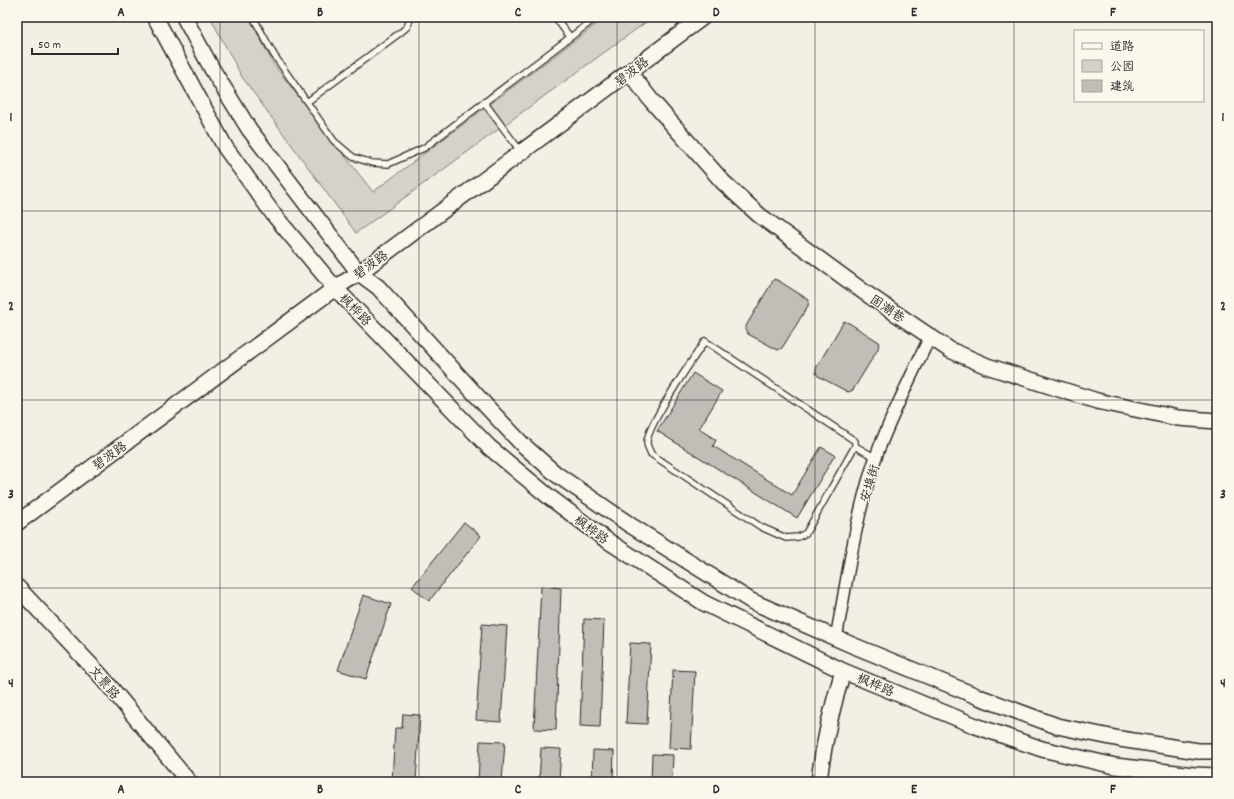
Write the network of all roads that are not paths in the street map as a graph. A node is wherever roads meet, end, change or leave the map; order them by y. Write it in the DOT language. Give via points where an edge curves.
graph roads {
  1 [pos="155,17"];
  2 [pos="184,17"];
  3 [pos="254,17"];
  4 [pos="411,17"];
  5 [pos="556,17"];
  6 [pos="596,17"];
  7 [pos="703,17"];
  8 [pos="570,37"];
  9 [pos="629,72"];
  10 [pos="307,102"];
  11 [pos="484,102"];
  12 [pos="521,152"];
  13 [pos="359,273"];
  14 [pos="335,288"];
  15 [pos="930,337"];
  16 [pos="1217,422"];
  17 [pos="855,446"];
  18 [pos="876,458"];
  19 [pos="17,523"];
  20 [pos="17,587"];
  21 [pos="836,638"];
  22 [pos="843,670"];
  23 [pos="1217,751"];
  24 [pos="1217,776"];
  25 [pos="189,782"];
  26 [pos="819,782"];
  1 -- 14 [label="main road, 枫桦路" via="225,147 274,215"];
  2 -- 13 [label="main road, 枫桦路" via="249,130"];
  3 -- 10 [label="lane" via="274,55"];
  4 -- 10 [label="lane" via="401,32"];
  5 -- 8 [label="lane"];
  6 -- 8 [label="lane"];
  7 -- 9 [label="main road, 碧波路"];
  8 -- 11 [label="lane"];
  9 -- 12 [label="main road, 碧波路"];
  9 -- 15 [label="main road, 固潮巷" via="723,182 759,215"];
  10 -- 11 [label="lane" via="334,141 353,157 372,163 388,164 424,148"];
  11 -- 12 [label="lane"];
  12 -- 13 [label="main road, 碧波路"];
  13 -- 14 [label="main road, 碧波路"];
  13 -- 21 [label="main road, 枫桦路" via="378,287 522,444 556,474 630,525 751,601"];
  14 -- 19 [label="main road, 碧波路"];
  14 -- 22 [label="main road, 枫桦路" via="489,447 605,539 704,603"];
  15 -- 16 [label="main road, 固潮巷" via="950,350 987,366 1097,401 1178,418"];
  15 -- 18 [label="street, 安埠街" via="893,414"];
  17 -- 17 [label="lane" via="855,441 705,340 659,413 649,431 646,443 651,454 761,527 786,538 806,533"];
  17 -- 18 [label="lane"];
  18 -- 21 [label="street, 安埠街" via="863,500"];
  20 -- 25 [label="main road, 文景路" via="100,676"];
  21 -- 23 [label="main road, 枫桦路" via="1057,726 1120,739 1198,751"];
  22 -- 24 [label="main road, 枫桦路" via="976,726 1042,749 1115,766 1194,776"];
  22 -- 26 [label="main road" via="830,712"];
}
